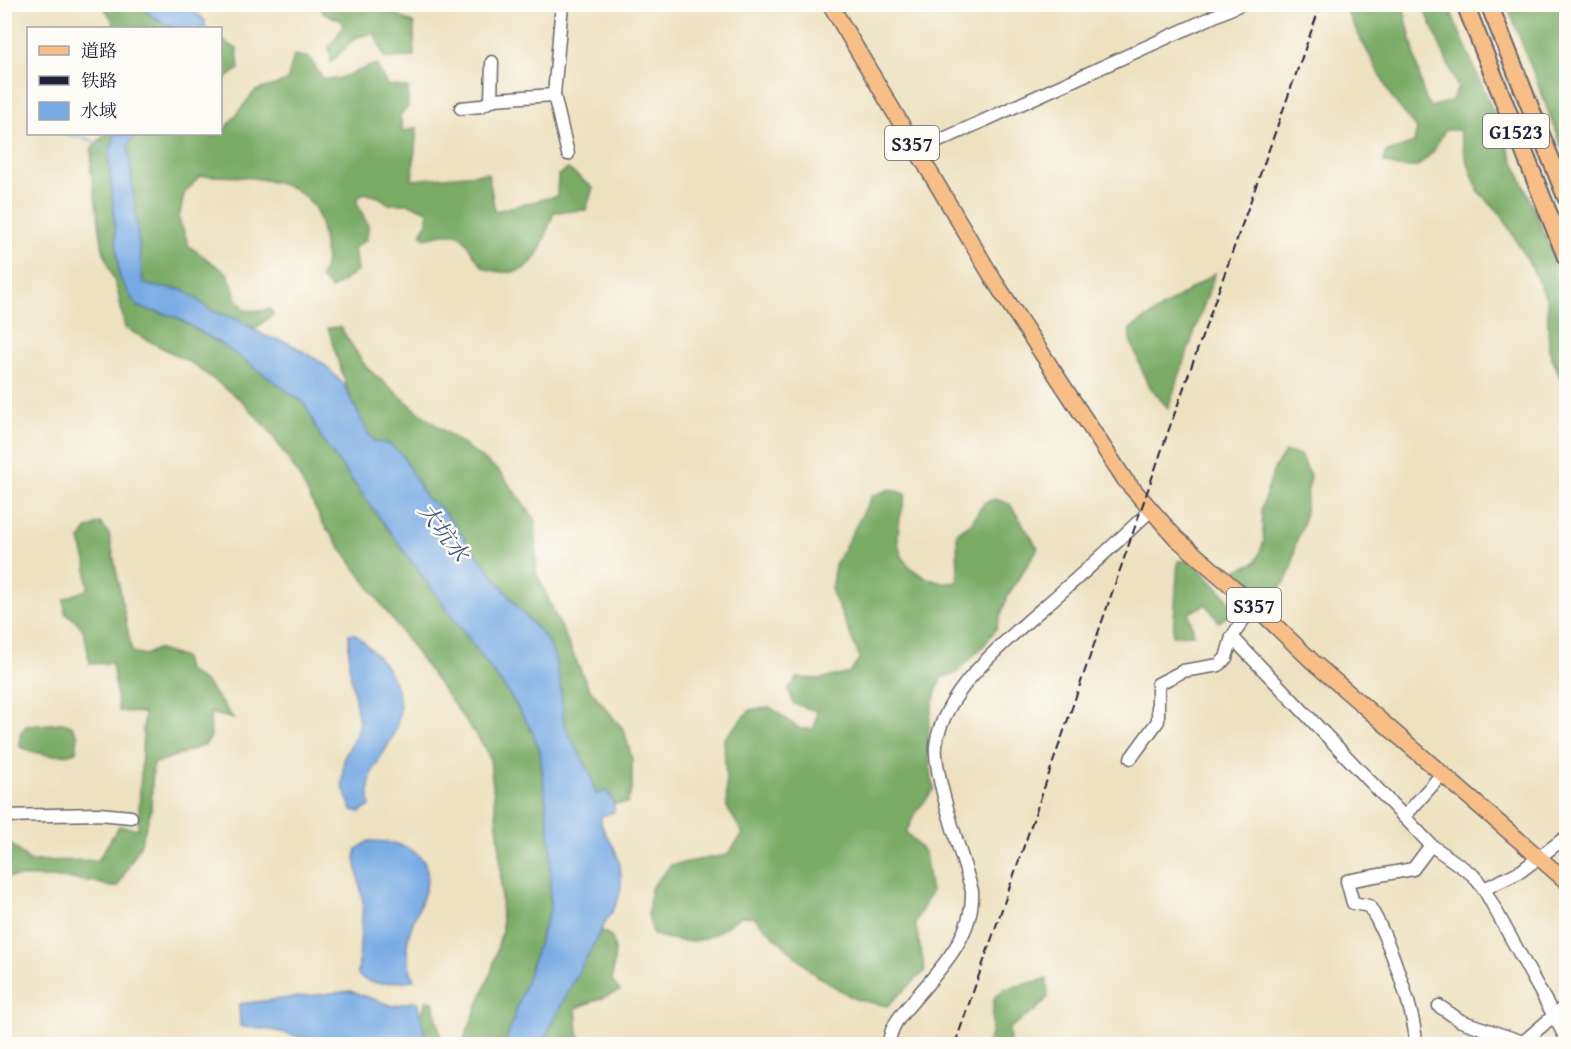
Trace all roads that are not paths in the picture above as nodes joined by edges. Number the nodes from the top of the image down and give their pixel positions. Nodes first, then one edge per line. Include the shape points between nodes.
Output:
1 (562, 4) edge
2 (830, 4) edge
3 (1241, 4) edge
4 (1465, 4) edge
5 (1489, 4) edge
6 (492, 62) dead end
7 (554, 95) junction
8 (491, 101) junction
9 (461, 108) dead end
10 (917, 151) junction
11 (568, 154) dead end
12 (1566, 197) edge
13 (1566, 257) edge
14 (1151, 510) junction
15 (1254, 604) junction
16 (1232, 637) junction
17 (1131, 758) dead end
18 (1442, 774) junction
19 (4, 816) edge
20 (131, 817) dead end
21 (1404, 817) junction
22 (1566, 837) edge
23 (1431, 845) junction
24 (1539, 857) junction
25 (1566, 881) edge
26 (1484, 889) junction
27 (1566, 1005) edge
28 (1439, 1006) dead end
29 (1554, 1016) junction
30 (1566, 1038) edge
31 (889, 1044) edge
32 (1416, 1044) edge
33 (1524, 1044) edge

1 - 7 street
2 - 10 main road, S357
3 - 10 street
4 - 13 highway, G1523
5 - 12 highway, G1523
6 - 8 street
7 - 8 street
7 - 11 street
8 - 9 street
10 - 14 main road, S357 via 995,282 1125,480
14 - 15 main road, S357 via 1176,538
14 - 31 street via 987,660 946,715 936,747 938,768 973,906 949,959 894,1025
15 - 16 street
15 - 18 main road, S357 via 1313,662
16 - 17 street via 1226,658 1219,665 1183,671 1158,684 1158,721
16 - 21 street
18 - 21 street
18 - 24 main road, S357
19 - 20 street
21 - 23 street
22 - 24 street
23 - 26 street via 1473,875
23 - 32 street via 1413,870 1347,881 1353,903 1369,906 1378,920 1412,1015
24 - 25 main road, S357
24 - 26 street via 1521,871
26 - 29 street
27 - 29 street
28 - 33 street via 1461,1021
29 - 30 street
29 - 33 street

